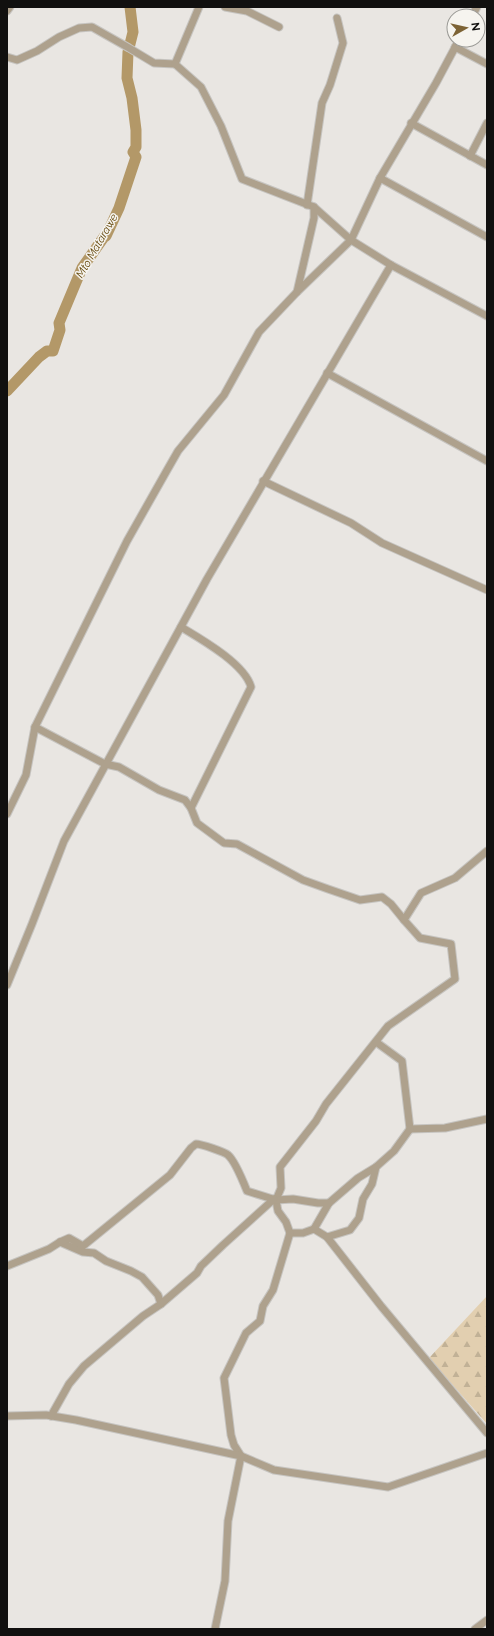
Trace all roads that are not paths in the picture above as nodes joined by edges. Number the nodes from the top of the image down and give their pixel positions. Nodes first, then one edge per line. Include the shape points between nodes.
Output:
1 (10, 7) edge
2 (200, 7) edge
3 (225, 7) edge
4 (7, 12) edge
5 (337, 18) dead end
6 (279, 27) dead end
7 (454, 48) edge
8 (457, 48) edge
9 (7, 57) edge
10 (175, 64) junction
11 (487, 64) edge
12 (411, 123) junction
13 (487, 123) edge
14 (470, 156) junction
15 (487, 165) edge
16 (380, 178) junction
17 (310, 206) junction
18 (487, 237) edge
19 (351, 240) junction
20 (391, 265) junction
21 (297, 292) junction
22 (487, 316) edge
23 (327, 373) junction
24 (487, 462) edge
25 (263, 482) junction
26 (487, 590) edge
27 (181, 627) junction
28 (34, 728) junction
29 (105, 764) junction
30 (191, 808) junction
31 (7, 814) edge
32 (487, 851) edge
33 (404, 920) junction
34 (7, 985) edge
35 (376, 1042) junction
36 (487, 1119) edge
37 (410, 1129) junction
38 (376, 1167) junction
39 (275, 1199) junction
40 (329, 1204) junction
41 (314, 1229) junction
42 (290, 1233) junction
43 (327, 1237) junction
44 (60, 1242) junction
45 (7, 1266) edge
46 (161, 1304) junction
47 (7, 1416) edge
48 (51, 1416) junction
49 (487, 1433) edge
50 (487, 1453) edge
51 (241, 1456) junction
52 (487, 1620) edge
53 (215, 1629) edge
54 (475, 1629) edge

1 - 4 street
2 - 10 street
3 - 6 street via 247,11
5 - 17 street via 343,43 322,103
7 - 12 street
8 - 11 street
9 - 10 street via 17,60 79,28 92,27 154,63
10 - 17 street via 201,87 221,126 242,179
12 - 14 street
12 - 16 street
13 - 14 street
14 - 15 street
16 - 18 street
16 - 19 street
17 - 19 street
17 - 21 street via 314,218
19 - 20 street
19 - 21 street
20 - 22 street
20 - 23 street
21 - 28 street via 259,332 224,395 178,451 128,541
23 - 24 street
23 - 25 street
25 - 26 street via 351,523 382,543
25 - 27 street
27 - 29 street
27 - 30 street via 213,646 232,662 246,676 251,687
28 - 29 street
28 - 31 street via 26,775
29 - 30 street via 119,767 159,790 185,800
29 - 34 street via 64,841
30 - 33 street via 197,823 224,843 237,844 303,880 360,900 382,897 392,904
32 - 33 street via 456,878 421,893
33 - 35 street via 420,938 451,944 456,979 394,1020
35 - 37 street via 402,1061
35 - 39 street via 280,1167 281,1188
36 - 37 street via 445,1128
37 - 38 street via 394,1151
38 - 40 street via 358,1178
38 - 43 street via 372,1184 363,1199 355,1224 350,1230
39 - 40 street
39 - 42 street via 278,1211
39 - 44 street via 247,1190 228,1154 196,1144 170,1175 83,1246 69,1238
39 - 46 street
40 - 41 street
41 - 42 street via 303,1233
41 - 43 street
42 - 51 street via 273,1290 263,1306 260,1321 246,1333 224,1378 231,1435
43 - 49 street
44 - 45 street
44 - 46 street via 83,1252 94,1253 142,1277 158,1295
46 - 48 street via 84,1366 69,1384
47 - 48 street
48 - 51 street
50 - 51 street via 388,1487 274,1470
51 - 53 street via 228,1521 225,1581
52 - 54 street

